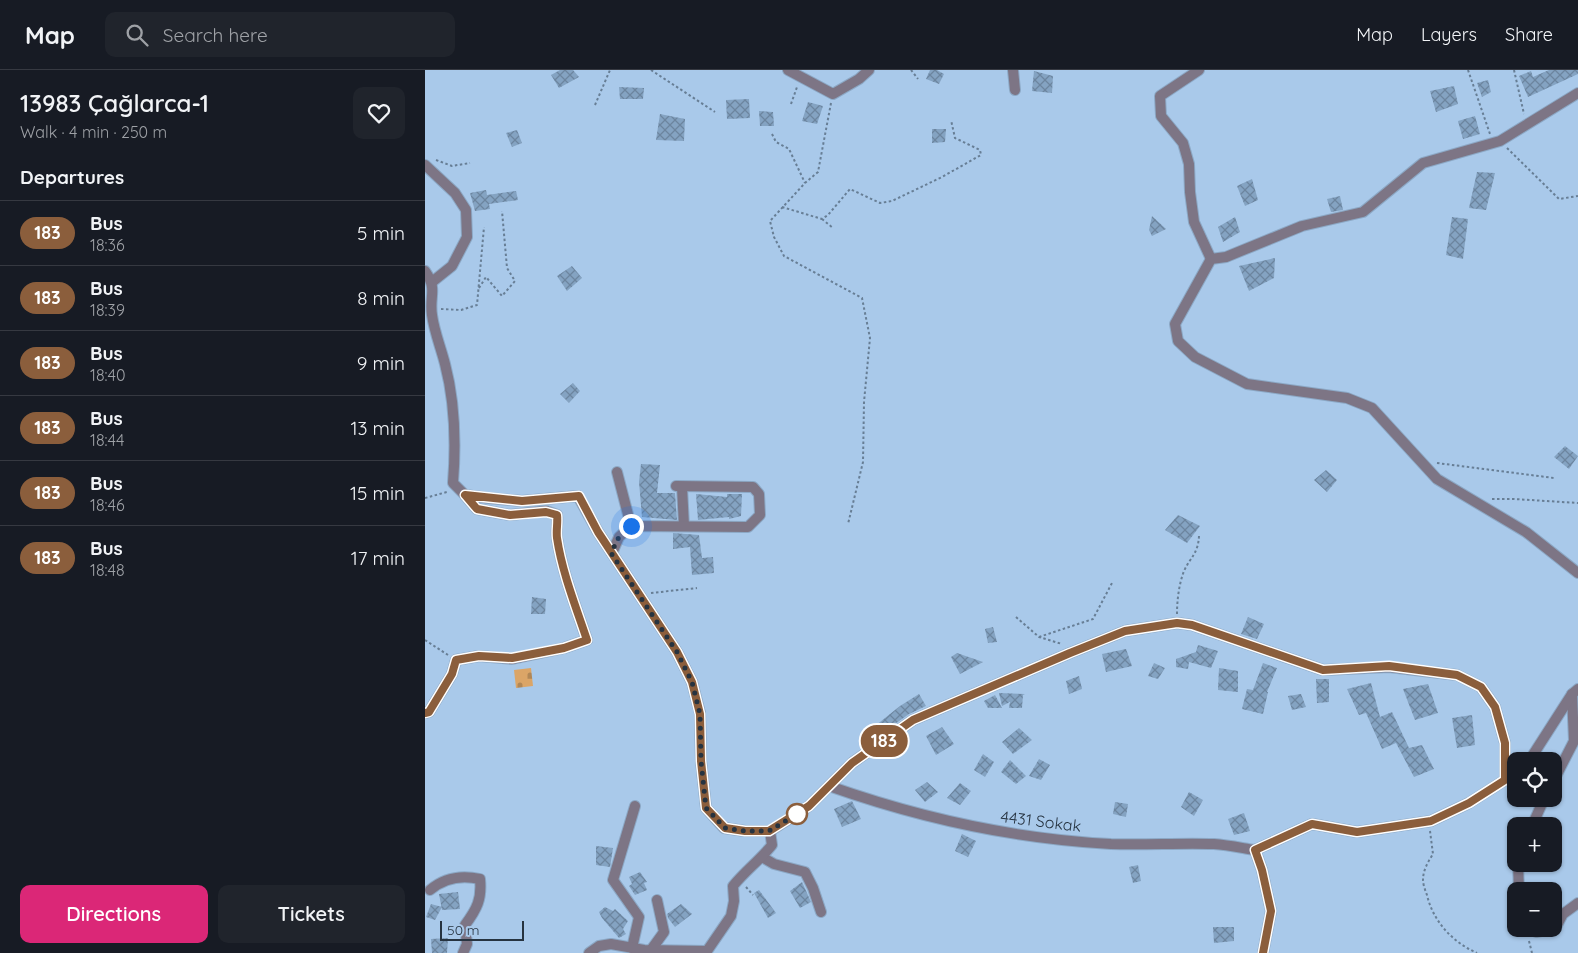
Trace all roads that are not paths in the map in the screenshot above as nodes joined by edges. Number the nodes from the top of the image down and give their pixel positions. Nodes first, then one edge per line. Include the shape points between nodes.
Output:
1 (788, 70) edge
2 (869, 70) edge
3 (1013, 70) edge
4 (1199, 70) edge
5 (1015, 90) dead end
6 (1577, 93) edge
7 (425, 165) edge
8 (1211, 259) junction
9 (425, 271) edge
10 (432, 282) junction
11 (617, 472) dead end
12 (462, 492) junction
13 (631, 526) junction
14 (684, 526) junction
15 (611, 553) junction
16 (1578, 573) edge
17 (1575, 691) edge
18 (425, 713) edge
19 (1535, 752) edge
20 (1562, 764) edge
21 (1505, 780) joint
22 (829, 786) junction
23 (635, 806) dead end
24 (769, 831) junction
25 (1255, 850) junction
26 (762, 857) junction
27 (430, 890) dead end
28 (657, 900) dead end
29 (1578, 903) edge
30 (821, 912) dead end
31 (1562, 916) edge
32 (632, 948) junction
33 (651, 950) junction
34 (463, 953) edge
35 (589, 953) edge
36 (1263, 953) edge

1 - 2 street via 833,94
3 - 5 street
4 - 8 street via 1160,96 1161,116 1183,143 1189,164 1194,222
6 - 8 street via 1496,142 1423,163 1363,212 1302,226
7 - 10 street via 455,193 466,210 467,237 453,266
8 - 16 street via 1175,324 1178,341 1195,357 1247,384 1347,398 1372,408 1437,479 1526,532
9 - 10 street
10 - 12 street via 432,315 446,366 453,418 453,483
11 - 13 street
12 - 15 street via 522,501 579,496
12 - 18 street via 477,509 510,515 546,512 557,515 557,536 563,564 587,640 512,658 479,656 456,660 452,674 429,712
13 - 14 street
13 - 15 street via 619,537
14 - 14 street via 747,527 760,515 759,494 753,487 679,486
15 - 24 street via 677,652 692,682 700,714 706,808 725,828
17 - 19 street
17 - 20 street via 1574,741
21 - 22 street via 1505,743 1495,707 1481,687 1457,675 1389,666 1323,670 1192,625 1177,623 1125,631 913,720 852,763
21 - 25 street via 1469,803 1429,821 1357,832 1312,824
22 - 24 street via 809,806
22 - 25 street, 4431 Sokak via 913,812 1025,836 1112,844 1216,844
23 - 32 street via 613,880 639,917
24 - 26 street via 772,845
25 - 36 street via 1271,911
26 - 30 street via 774,864 805,872
26 - 33 street via 733,886 731,916 707,950
27 - 34 street via 458,877 480,879 481,894 465,925 467,944
28 - 33 street via 664,932
29 - 31 street
32 - 33 street
32 - 35 street via 611,944 599,946

